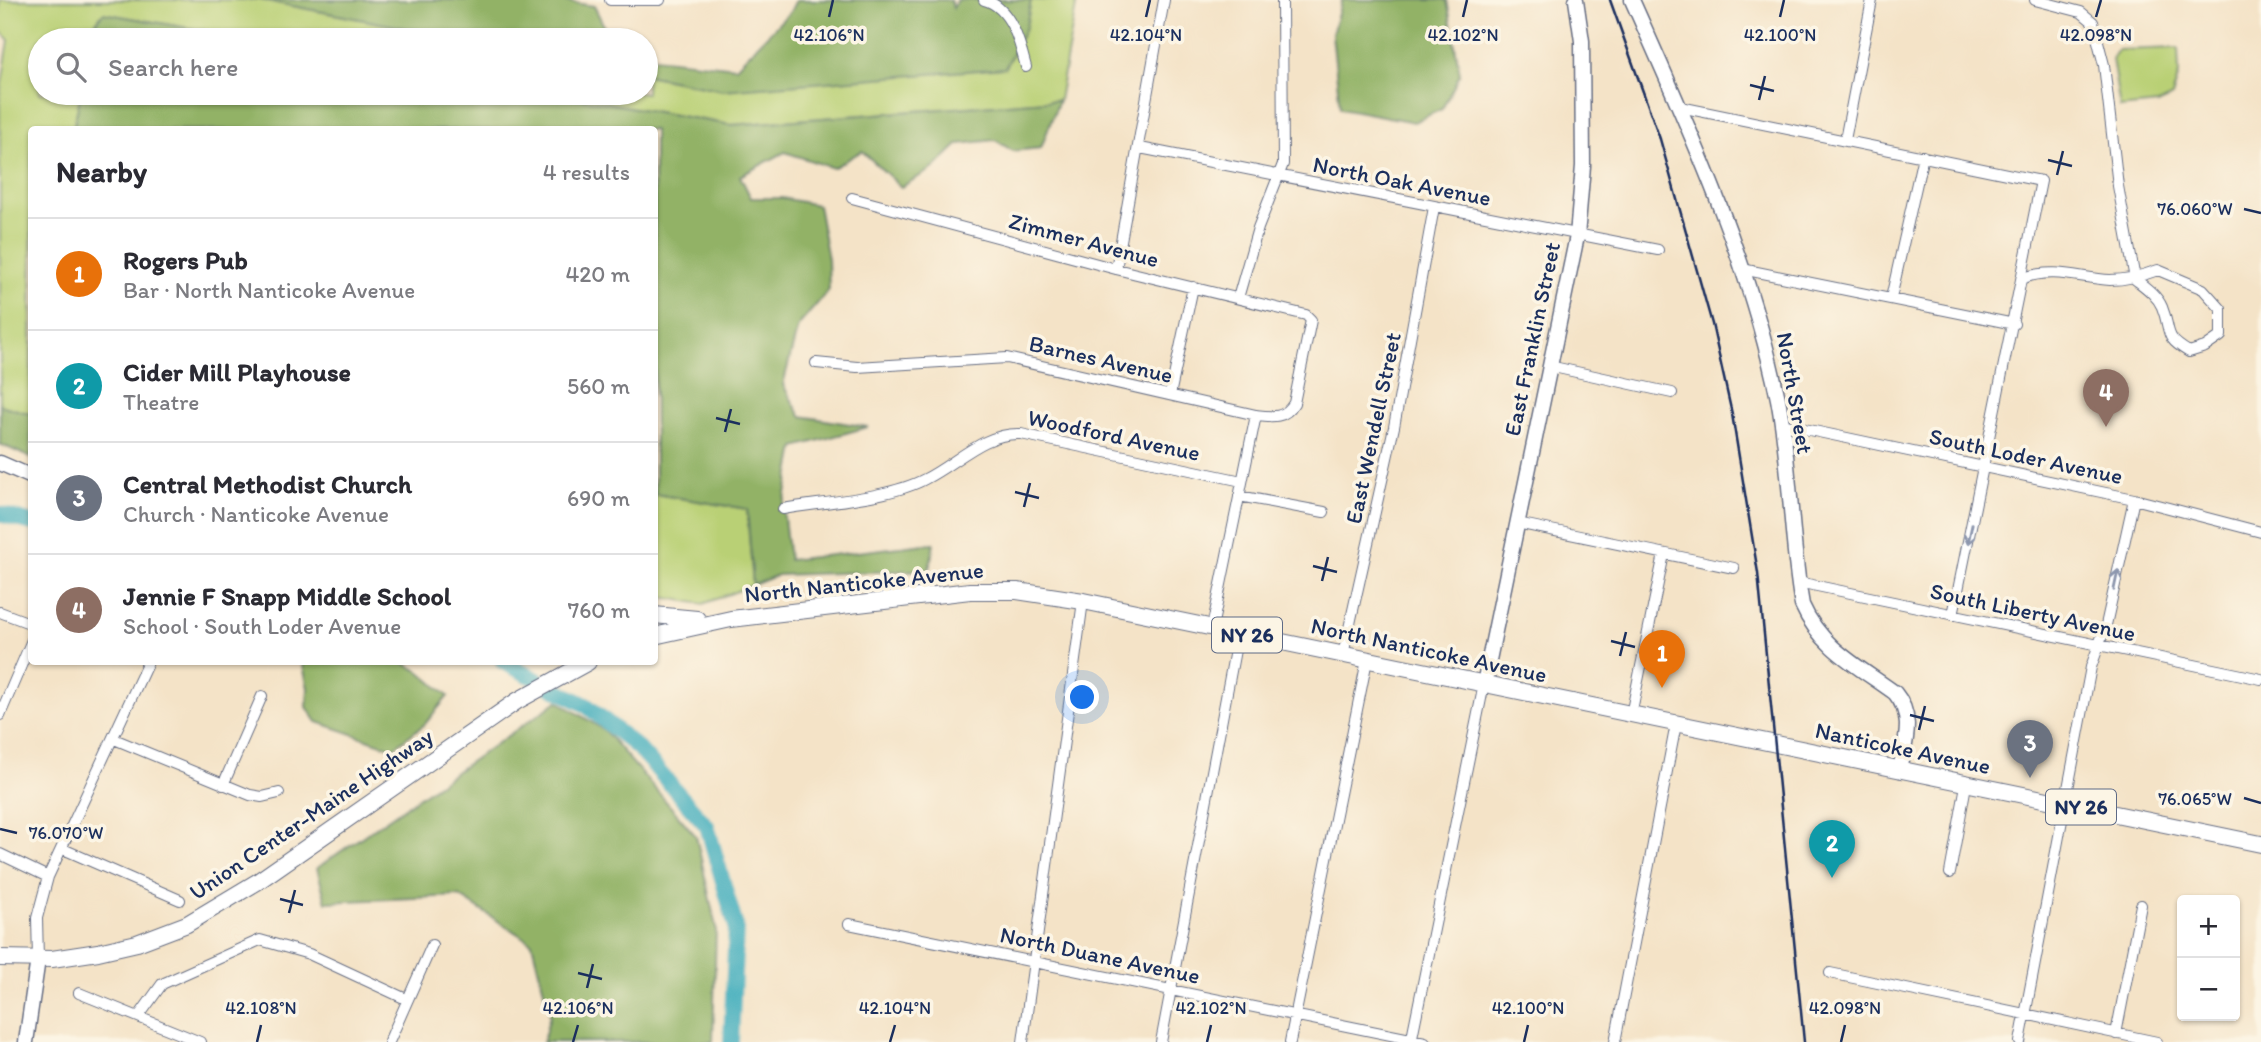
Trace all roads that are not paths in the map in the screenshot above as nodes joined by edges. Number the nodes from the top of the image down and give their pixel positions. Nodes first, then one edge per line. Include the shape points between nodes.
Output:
1 (610, 0) edge
2 (660, 0) edge
3 (985, 0) edge
4 (1164, 0) edge
5 (1282, 0) edge
6 (1576, 0) edge
7 (1632, 0) edge
8 (1872, 0) edge
9 (2035, 0) edge
10 (1026, 67) dead end
11 (1680, 107) junction
12 (1845, 140) junction
13 (1140, 148) junction
14 (1923, 156) junction
15 (1280, 176) junction
16 (852, 198) dead end
17 (1434, 208) junction
18 (1577, 236) junction
19 (1658, 250) dead end
20 (1116, 269) junction
21 (1742, 269) junction
22 (2023, 278) junction
23 (2135, 279) junction
24 (1193, 288) junction
25 (1238, 298) junction
26 (1891, 298) junction
27 (2014, 324) junction
28 (817, 363) dead end
29 (1549, 366) junction
30 (1672, 393) dead end
31 (1170, 396) junction
32 (1289, 412) joint
33 (1256, 415) junction
34 (1781, 424) junction
35 (0, 463) edge
36 (1984, 467) junction
37 (28, 475) edge
38 (1242, 481) junction
39 (1239, 496) junction
40 (2134, 499) junction
41 (783, 509) dead end
42 (1324, 512) dead end
43 (1517, 523) junction
44 (2261, 532) edge
45 (1664, 554) junction
46 (1734, 568) dead end
47 (1798, 582) junction
48 (1083, 601) junction
49 (0, 612) edge
50 (1953, 615) junction
51 (658, 616) edge
52 (731, 619) junction
53 (28, 623) edge
54 (1212, 628) junction
55 (1238, 634) junction
56 (658, 635) edge
57 (2100, 647) junction
58 (28, 649) edge
59 (1343, 655) junction
60 (1367, 660) junction
61 (147, 665) edge
62 (580, 665) edge
63 (2261, 678) edge
64 (1484, 684) junction
65 (262, 696) dead end
66 (0, 715) edge
67 (1631, 715) junction
68 (1676, 724) junction
69 (114, 739) junction
70 (1784, 746) joint
71 (1900, 770) junction
72 (223, 785) junction
73 (1966, 785) junction
74 (279, 793) dead end
75 (2064, 804) junction
76 (2261, 844) edge
77 (63, 849) junction
78 (0, 854) edge
79 (1950, 873) dead end
80 (48, 877) junction
81 (180, 900) dead end
82 (2141, 905) dead end
83 (849, 924) dead end
84 (432, 945) dead end
85 (0, 958) edge
86 (38, 959) junction
87 (1033, 961) junction
88 (1830, 973) dead end
89 (1171, 989) junction
90 (79, 993) dead end
91 (407, 999) junction
92 (2025, 1014) junction
93 (1295, 1015) junction
94 (139, 1016) junction
95 (2116, 1034) junction
96 (1411, 1040) edge
97 (26, 1042) edge
98 (201, 1042) edge
99 (389, 1042) edge
100 (1023, 1042) edge
101 (1161, 1042) edge
102 (1290, 1042) edge
103 (1425, 1042) edge
104 (1615, 1042) edge
105 (2020, 1042) edge
106 (2157, 1042) edge

1 - 2 street
3 - 10 street via 1003,10
4 - 13 street
5 - 15 street
6 - 18 street, East Franklin Street via 1582,41 1583,166
7 - 11 street, North Street
8 - 12 street
9 - 23 street via 2081,12 2093,22 2104,65
11 - 12 street
11 - 21 street, North Street via 1706,164
12 - 14 street
13 - 15 street, North Oak Avenue
13 - 20 street
14 - 22 street via 2041,181
14 - 26 street
15 - 17 street, North Oak Avenue
15 - 25 street via 1258,228
16 - 20 street, Zimmer Avenue
17 - 18 street, North Oak Avenue
17 - 59 street, East Wendell Street via 1397,414
18 - 19 street, North Oak Avenue
18 - 29 street, East Franklin Street
20 - 24 street, Zimmer Avenue
21 - 26 street
21 - 34 street, North Street via 1769,360
22 - 23 street via 2042,271
22 - 27 street
23 - 23 street via 2154,294 2163,309 2171,341 2189,352 2221,336 2221,309 2203,289 2158,270
24 - 25 street, Zimmer Avenue
24 - 31 street
25 - 32 street, Zimmer Avenue via 1311,320
26 - 27 street
27 - 36 street
28 - 31 street, Barnes Avenue via 857,367 1007,358
29 - 30 street
29 - 43 street, East Franklin Street
31 - 33 street, Barnes Avenue
32 - 33 street, Barnes Avenue
33 - 38 street
34 - 36 street, South Loder Avenue
34 - 47 street, North Street
35 - 37 street
36 - 40 street, South Loder Avenue
36 -> 50 street
38 - 39 street
38 - 41 street, Woodford Avenue via 1004,433 904,488
39 - 42 street
39 - 54 street
40 - 44 street, South Loder Avenue
57 -> 40 street
43 - 45 street
43 - 64 street, East Franklin Street
45 - 46 street
45 - 67 street
47 - 50 street, South Liberty Avenue
47 - 71 street, North Street via 1807,616 1824,642 1904,704 1908,728
48 - 52 main road, North Nanticoke Avenue / NY 26 via 1017,591 970,591
48 - 54 main road, North Nanticoke Avenue / NY 26
48 - 87 street
49 - 53 street
50 - 57 street, South Liberty Avenue
51 - 52 main road
52 - 56 main road, NY 26
54 - 55 main road, North Nanticoke Avenue / NY 26
55 - 59 main road, North Nanticoke Avenue / NY 26
55 - 89 street
57 - 63 street, South Liberty Avenue
57 - 75 street via 2091,667
58 - 66 street
59 - 60 main road, North Nanticoke Avenue / NY 26
60 - 64 main road, North Nanticoke Avenue / NY 26
60 - 93 street
61 - 69 street
62 - 86 main road, Union Center-Maine Highway via 517,701 257,882 187,924 98,953
64 - 67 main road, North Nanticoke Avenue / NY 26
64 - 96 street
65 - 72 street
67 - 68 main road, North Nanticoke Avenue / NY 26
68 - 70 main road, North Nanticoke Avenue / NY 26
68 - 104 street
69 - 72 street
69 - 77 street
70 - 71 main road, Nanticoke Avenue / NY 26
71 - 73 main road, Nanticoke Avenue / NY 26
72 - 74 street via 262,797
73 - 75 main road, Nanticoke Avenue / NY 26
73 - 79 street
75 - 76 main road, Nanticoke Avenue / NY 26
75 - 92 street
77 - 80 street
77 - 81 street
78 - 80 street
80 - 86 street via 37,918
82 - 95 street
83 - 87 street, North Duane Avenue
84 - 91 street
85 - 86 main road, Union Center-Maine Highway
86 - 97 street
87 - 89 street, North Duane Avenue
87 - 100 street
88 - 92 street
89 - 93 street, North Duane Avenue
89 - 101 street
90 - 94 street
91 - 94 street via 309,954 260,940 162,984
91 - 99 street
92 - 95 street
92 - 105 street
93 - 96 street, North Duane Avenue
93 - 102 street
94 - 98 street
95 - 106 street
96 - 103 street, North Duane Avenue

